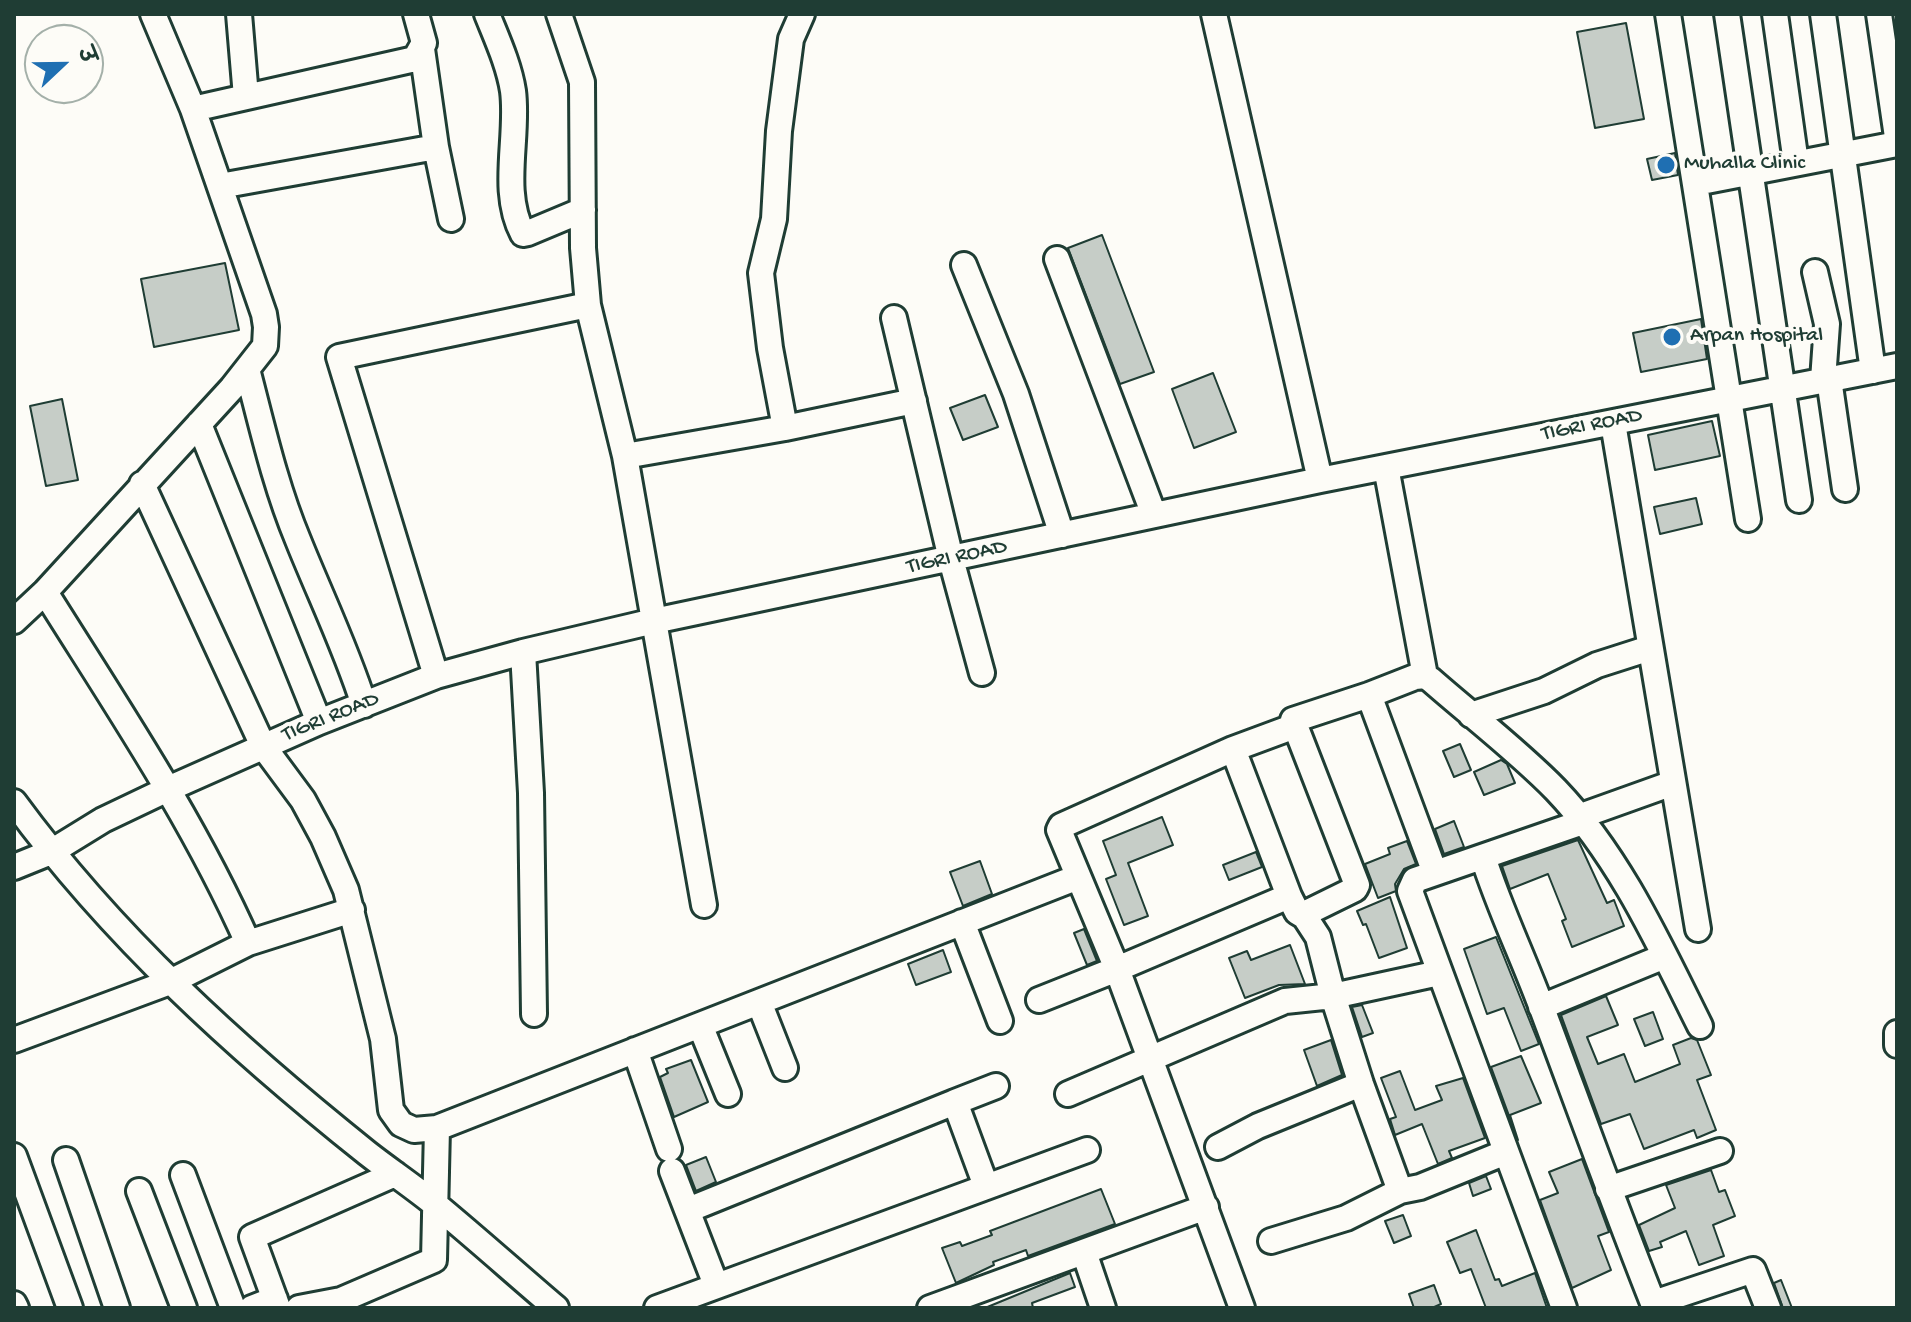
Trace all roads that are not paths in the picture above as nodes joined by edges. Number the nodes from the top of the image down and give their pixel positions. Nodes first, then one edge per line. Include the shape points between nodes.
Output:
1 (153, 14) edge
2 (239, 14) edge
3 (416, 14) edge
4 (487, 14) edge
5 (559, 14) edge
6 (802, 14) edge
7 (1214, 14) edge
8 (1668, 14) edge
9 (1727, 14) edge
10 (1775, 14) edge
11 (1823, 14) edge
12 (1879, 14) edge
13 (422, 49) junction
14 (246, 97) junction
15 (193, 109) junction
16 (1897, 137) edge
17 (1897, 144) edge
18 (436, 147) junction
19 (1842, 154) junction
20 (1796, 163) junction
21 (1750, 172) junction
22 (1696, 183) junction
23 (220, 186) junction
24 (583, 210) junction
25 (451, 219) dead end
26 (1057, 259) dead end
27 (964, 265) dead end
28 (1815, 272) dead end
29 (588, 305) junction
30 (894, 318) dead end
31 (247, 369) junction
32 (1885, 369) edge
33 (1826, 380) junction
34 (1781, 388) junction
35 (1729, 398) junction
36 (914, 401) junction
37 (1613, 423) junction
38 (199, 424) junction
39 (785, 428) junction
40 (625, 456) junction
41 (1386, 467) junction
42 (1320, 480) junction
43 (142, 484) junction
44 (1845, 489) dead end
45 (1799, 500) dead end
46 (1154, 515) junction
47 (1748, 519) dead end
48 (1062, 535) junction
49 (951, 559) junction
50 (45, 592) junction
51 (14, 621) edge
52 (654, 621) junction
53 (1650, 648) junction
54 (523, 652) junction
55 (982, 673) dead end
56 (436, 676) junction
57 (1425, 676) junction
58 (1369, 695) junction
59 (364, 705) junction
60 (1471, 715) junction
61 (319, 722) junction
62 (1295, 726) junction
63 (263, 746) junction
64 (1233, 749) junction
65 (1673, 783) junction
66 (168, 789) junction
67 (14, 802) edge
68 (1580, 820) junction
69 (51, 852) junction
70 (1483, 857) junction
71 (14, 867) edge
72 (1435, 873) junction
73 (1078, 877) junction
74 (704, 905) dead end
75 (1296, 905) junction
76 (352, 910) junction
77 (962, 922) junction
78 (1698, 929) dead end
79 (248, 943) junction
80 (1665, 956) junction
81 (1117, 969) junction
82 (1439, 973) junction
83 (170, 982) junction
84 (1333, 996) junction
85 (1039, 1000) dead end
86 (759, 1002) junction
87 (1541, 1007) junction
88 (534, 1014) dead end
89 (1000, 1021) dead end
90 (700, 1025) junction
91 (1700, 1026) dead end
92 (1897, 1033) edge
93 (14, 1040) edge
94 (1897, 1045) edge
95 (635, 1050) junction
96 (1151, 1059) junction
97 (785, 1068) dead end
98 (1361, 1084) junction
99 (996, 1086) dead end
100 (728, 1094) dead end
101 (1068, 1094) dead end
102 (955, 1102) junction
103 (437, 1128) junction
104 (1218, 1147) dead end
105 (1087, 1150) dead end
106 (1720, 1151) dead end
107 (1506, 1152) junction
108 (14, 1156) edge
109 (66, 1160) dead end
110 (395, 1174) junction
111 (183, 1175) dead end
112 (986, 1186) junction
113 (1608, 1189) junction
114 (139, 1191) dead end
115 (1400, 1191) junction
116 (434, 1204) junction
117 (1206, 1207) junction
118 (688, 1210) junction
119 (1271, 1241) dead end
120 (1084, 1252) junction
121 (716, 1285) junction
122 (998, 1297) edge
123 (268, 1305) edge
124 (1654, 1306) edge
125 (70, 1308) edge
126 (117, 1308) edge
127 (184, 1308) edge
128 (233, 1308) edge
129 (299, 1308) edge
130 (556, 1308) edge
131 (657, 1308) edge
132 (930, 1308) edge
133 (1103, 1308) edge
134 (1242, 1308) edge
135 (1564, 1308) edge
136 (1768, 1308) edge

1 - 15 street
2 - 14 street
3 - 13 street
4 - 24 street via 513,92 511,187 519,227 528,233
5 - 24 street via 582,82
6 - 39 street via 791,39 774,219 761,273
7 - 42 street
8 - 22 street
9 - 21 street
10 - 20 street
11 - 19 street
12 - 16 street
13 - 14 street via 409,61
13 - 18 street
14 - 15 street
15 - 23 street
17 - 19 street
18 - 23 street
18 - 25 street
19 - 20 street
19 - 32 street
20 - 21 street
21 - 22 street
21 - 34 street
22 - 35 street
23 - 31 street via 266,327 265,346
24 - 29 street
26 - 46 street
27 - 48 street via 1016,394
28 - 33 street via 1827,324
29 - 40 street
29 - 56 street via 339,357
30 - 36 street
31 - 38 street
31 - 59 street via 297,540
32 - 33 street, TIGRI ROAD
33 - 34 street, TIGRI ROAD
33 - 44 street
34 - 35 street, TIGRI ROAD
34 - 45 street
35 - 37 street, TIGRI ROAD
35 - 47 street
36 - 39 street
36 - 49 street
37 - 41 street, TIGRI ROAD
37 - 53 street
38 - 43 street
38 - 61 street
39 - 40 street
40 - 52 street
41 - 42 street, TIGRI ROAD
41 - 57 street
42 - 46 street, TIGRI ROAD
43 - 50 street
43 - 63 street
46 - 48 street, TIGRI ROAD
48 - 49 street, TIGRI ROAD
49 - 52 street, TIGRI ROAD
49 - 55 street
50 - 51 street
50 - 66 street
52 - 54 street, TIGRI ROAD
52 - 74 street
53 - 60 street
53 - 65 street
54 - 56 street, TIGRI ROAD
54 - 88 street
56 - 59 street, TIGRI ROAD
57 - 58 street
57 - 60 street
58 - 62 street via 1293,720
58 - 72 street
59 - 61 street, TIGRI ROAD
60 - 68 street via 1555,790
61 - 63 street, TIGRI ROAD
62 - 64 street
62 - 75 street via 1357,885
63 - 66 street, TIGRI ROAD
63 - 76 street via 310,812
64 - 73 street via 1061,826
64 - 75 street
65 - 68 street
65 - 78 street
66 - 69 street, TIGRI ROAD
66 - 79 street
67 - 69 street
68 - 70 street
68 - 80 street via 1620,873
69 - 71 street, TIGRI ROAD
69 - 83 street
70 - 72 street
70 - 87 street
72 - 82 street via 1415,880 1410,891
73 - 77 street
73 - 81 street
75 - 81 street
75 - 84 street via 1318,937
76 - 79 street
76 - 103 street via 383,1039 391,1110 401,1124 414,1130
77 - 86 street
77 - 89 street
79 - 83 street
80 - 87 street
80 - 91 street
81 - 85 street
81 - 96 street
82 - 84 street
82 - 107 street
83 - 93 street
83 - 110 street
84 - 96 street via 1285,1001
84 - 98 street
86 - 90 street
86 - 97 street
87 - 113 street
90 - 95 street
90 - 100 street
92 - 94 street
95 - 103 street
95 - 118 street
96 - 101 street
96 - 117 street
98 - 104 street
98 - 115 street
99 - 102 street
102 - 112 street
102 - 118 street
103 - 116 street
105 - 112 street
106 - 113 street
107 - 115 street
107 - 135 street
108 - 125 street
109 - 126 street
110 - 116 street
110 - 123 street via 252,1237
111 - 128 street
112 - 121 street
113 - 124 street
114 - 127 street
115 - 119 street via 1346,1218
116 - 129 street via 434,1260 341,1300
116 - 130 street
117 - 120 street
117 - 134 street
118 - 121 street
120 - 122 street
120 - 133 street
121 - 131 street
122 - 132 street
124 - 136 street via 1753,1270

